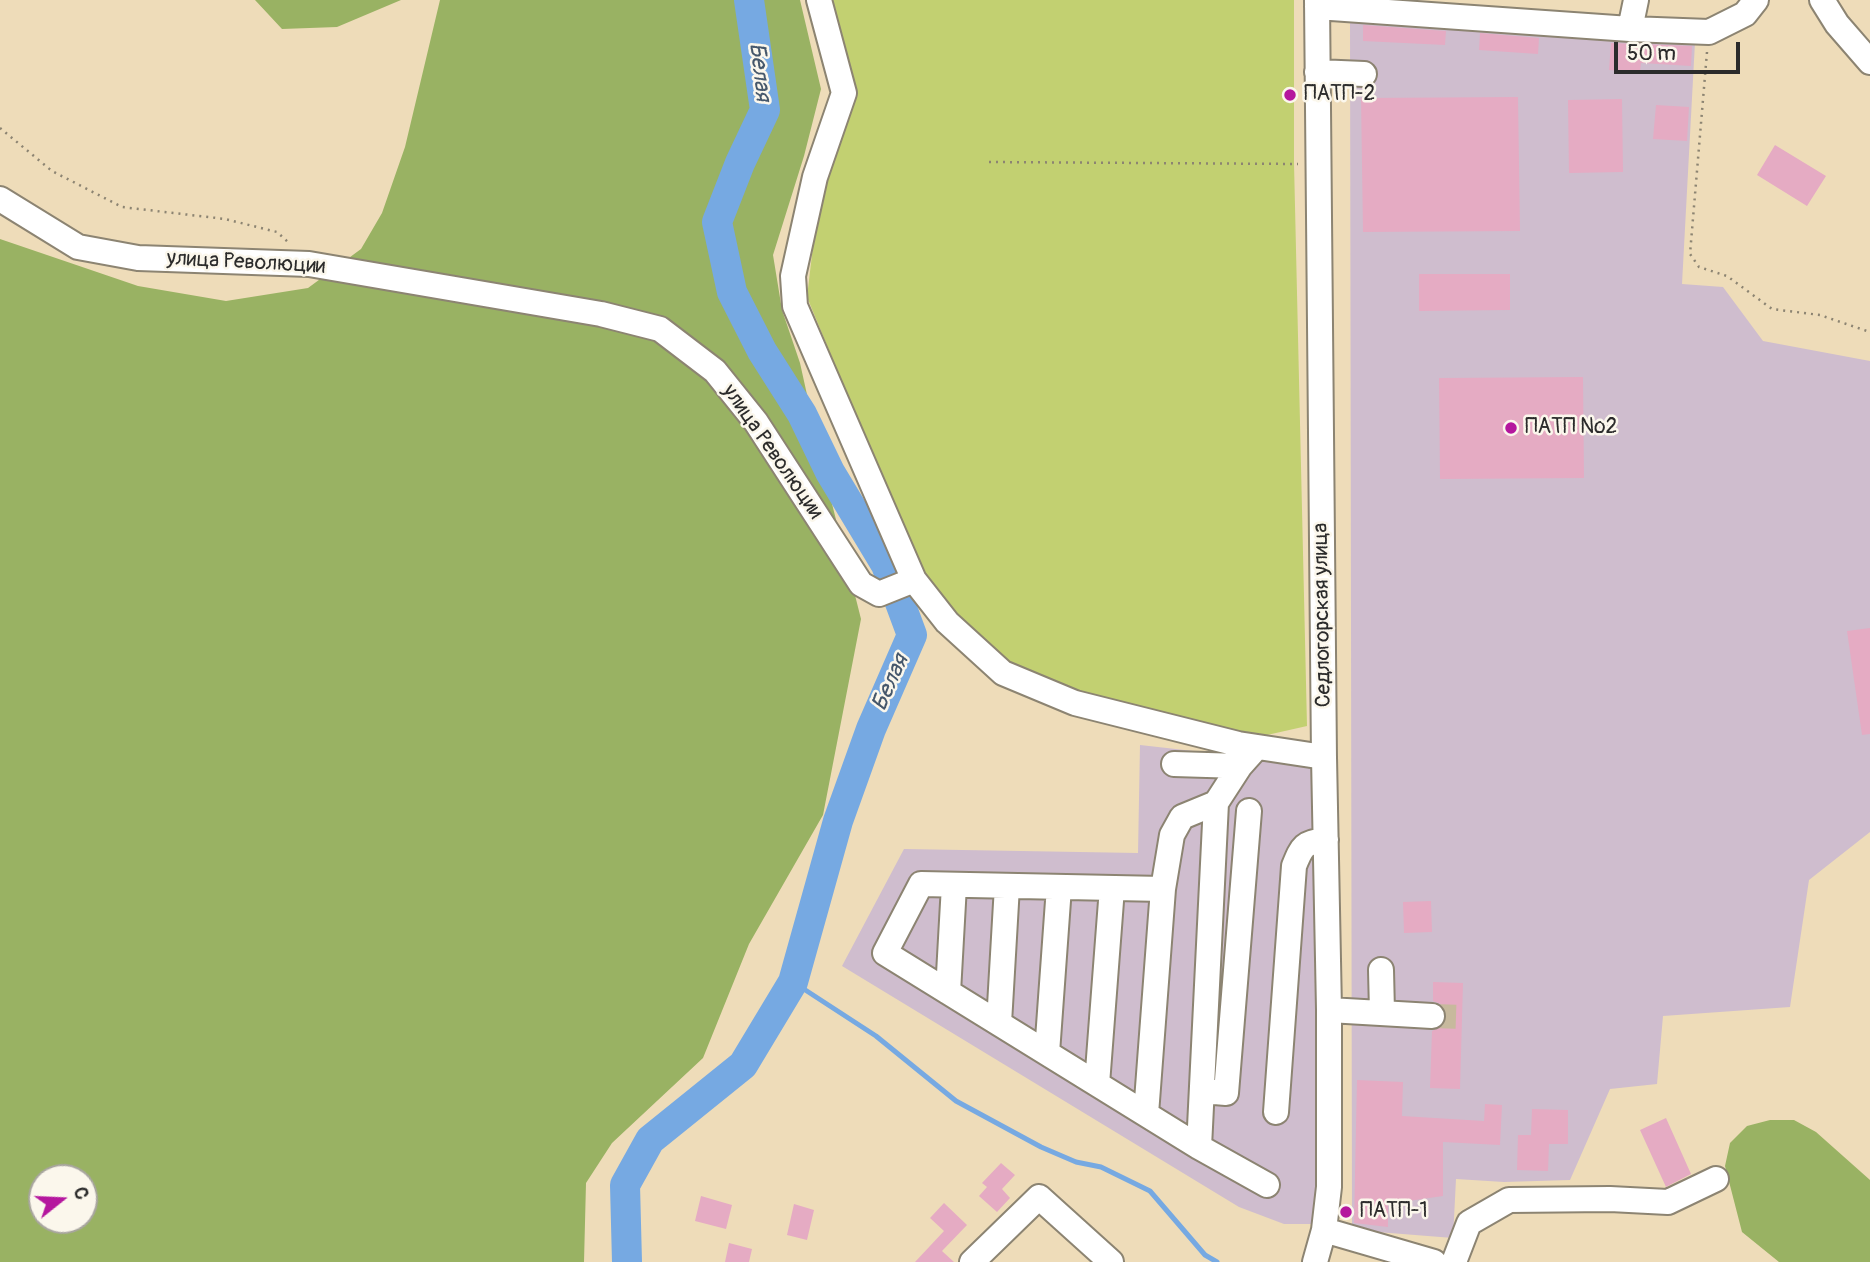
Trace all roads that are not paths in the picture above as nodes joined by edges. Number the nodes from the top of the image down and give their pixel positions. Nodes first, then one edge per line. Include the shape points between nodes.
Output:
1 (819, 0) edge
2 (1636, 0) edge
3 (1756, 0) edge
4 (1822, 0) edge
5 (1317, 3) edge
6 (1630, 29) junction
7 (1870, 62) edge
8 (1317, 72) junction
9 (1364, 74) dead end
10 (0, 199) edge
11 (914, 580) junction
12 (1256, 747) junction
13 (1324, 757) junction
14 (1174, 764) dead end
15 (1240, 766) junction
16 (1216, 803) junction
17 (1250, 811) dead end
18 (1325, 840) junction
19 (954, 885) junction
20 (1007, 886) junction
21 (1059, 887) junction
22 (1112, 888) junction
23 (1163, 889) junction
24 (1381, 970) dead end
25 (1207, 985) junction
26 (1235, 987) junction
27 (948, 992) junction
28 (1329, 1010) junction
29 (1381, 1013) junction
30 (1432, 1016) tunnel mouth
31 (999, 1023) junction
32 (1048, 1053) junction
33 (1097, 1084) junction
34 (1202, 1091) junction
35 (1276, 1112) dead end
36 (1146, 1114) junction
37 (1199, 1147) junction
38 (1716, 1179) dead end
39 (1267, 1185) dead end
40 (1324, 1230) junction
41 (972, 1262) edge
42 (1111, 1262) edge
43 (1315, 1262) edge
44 (1434, 1262) edge
45 (1454, 1262) edge

1 - 11 street via 844,93 815,177 793,276 795,306
2 - 6 street
3 - 6 street via 1745,15 1709,32
4 - 7 street
5 - 6 street
5 - 8 street, Седлогорская улица
8 - 9 street
8 - 13 street, Седлогорская улица
10 - 11 street, улица Революции via 78,247 138,258 309,264 601,314 660,329 715,371 756,422 861,584 879,594
11 - 12 street via 947,622 1003,673 1075,703
12 - 13 street
12 - 15 street
13 - 18 street, Седлогорская улица
14 - 15 street
15 - 16 street
16 - 23 street via 1182,817 1172,835
16 - 25 street
17 - 26 street
18 - 28 street, Седлогорская улица
18 - 35 street via 1311,841 1301,849 1294,866
19 - 20 street
19 - 27 street
19 - 27 street via 920,884 885,953
20 - 21 street
20 - 31 street
21 - 22 street
21 - 32 street
22 - 23 street
22 - 33 street
23 - 36 street
24 - 29 street
25 - 26 street
25 - 34 street
26 - 34 street via 1226,1093
27 - 31 street
28 - 29 street
28 - 40 street, Седлогорская улица via 1329,1187
29 - 30 street
31 - 32 street
32 - 33 street
33 - 36 street
34 - 37 street
36 - 37 street
37 - 39 street
38 - 45 street via 1668,1202 1509,1200 1469,1223
40 - 43 street, Седлогорская улица
40 - 44 street
41 - 42 street via 1039,1197

